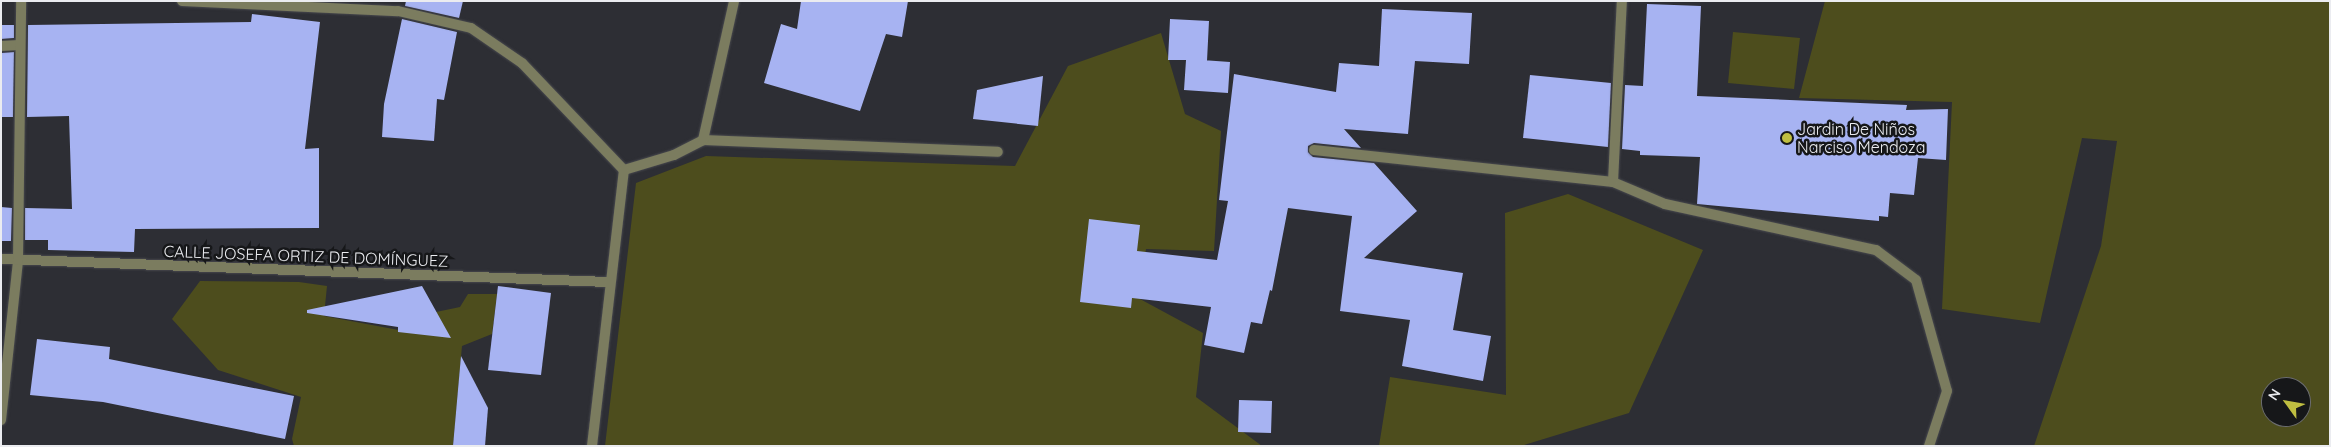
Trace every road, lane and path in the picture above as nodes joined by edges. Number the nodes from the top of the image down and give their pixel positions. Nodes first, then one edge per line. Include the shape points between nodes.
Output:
1 (21, 1) edge
2 (182, 1) edge
3 (734, 1) edge
4 (1622, 1) edge
5 (398, 6) edge
6 (19, 45) junction
7 (1, 46) edge
8 (703, 140) junction
9 (1314, 150) dead end
10 (998, 152) dead end
11 (624, 170) junction
12 (1614, 182) junction
13 (1, 259) edge
14 (18, 260) junction
15 (609, 282) junction
16 (1, 420) edge
17 (592, 446) edge
18 (1929, 446) edge

1 - 6 street
2 - 5 street
3 - 8 street
4 - 12 street
5 - 11 street via 471,28 522,64
6 - 7 street
6 - 14 street
8 - 10 street
8 - 11 street via 674,155
9 - 12 street
11 - 15 street
12 - 18 street via 1665,204 1876,250 1916,280 1947,392
13 - 14 street, CALLE JOSEFA ORTIZ DE DOMÍNGUEZ
14 - 15 street, CALLE JOSEFA ORTIZ DE DOMÍNGUEZ
14 - 16 street
15 - 17 street

